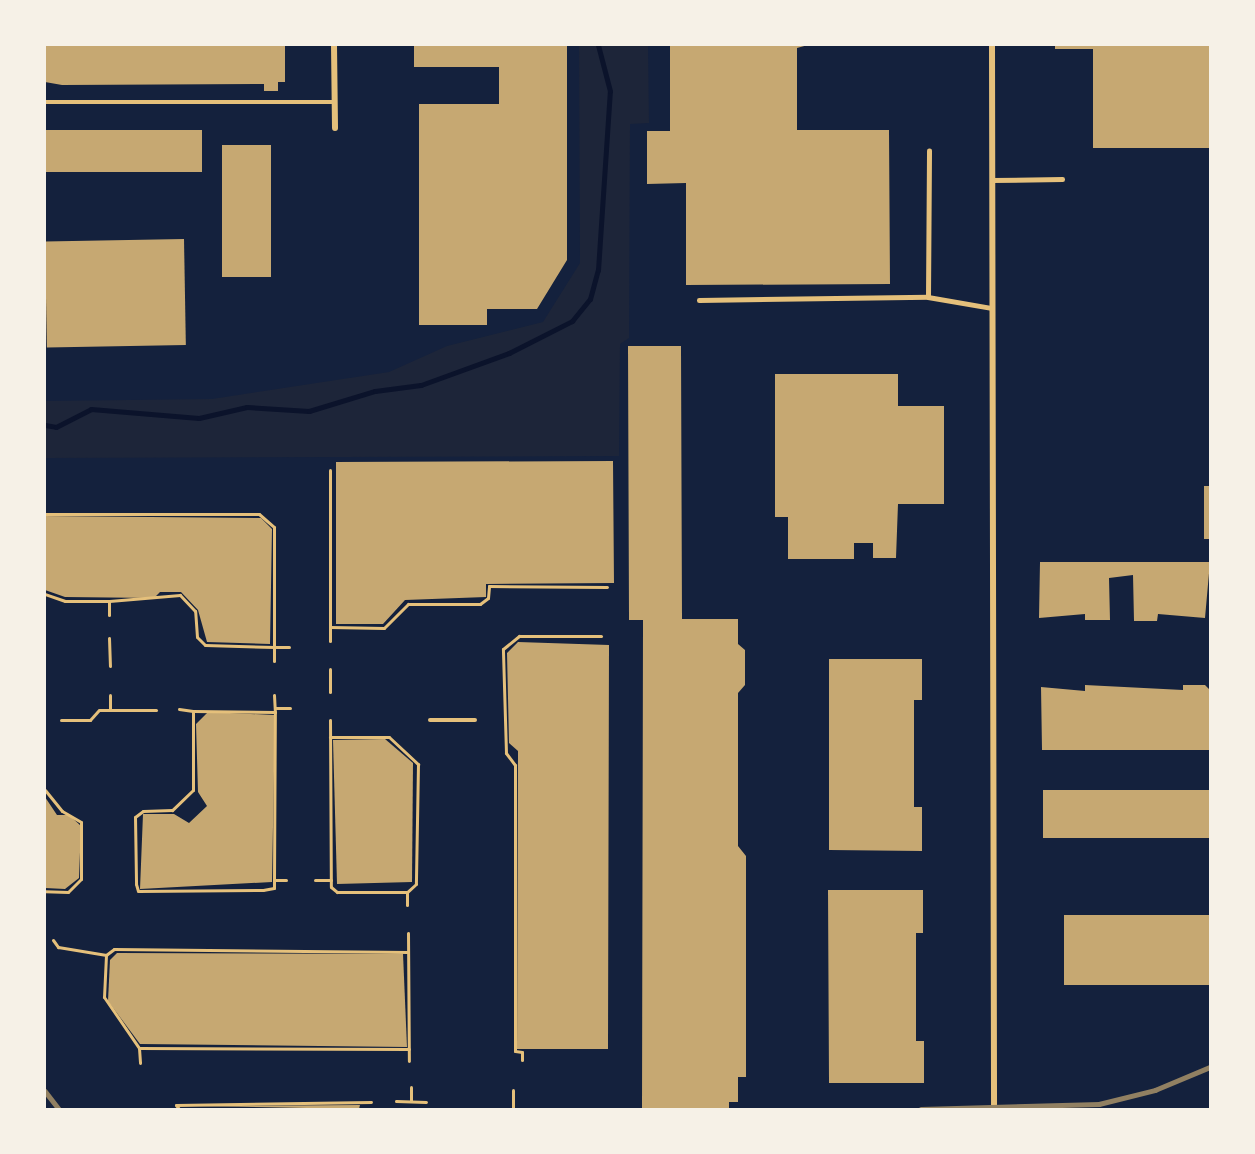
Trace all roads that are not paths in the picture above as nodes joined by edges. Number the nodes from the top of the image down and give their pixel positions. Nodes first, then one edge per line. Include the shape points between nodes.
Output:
1 (334, 45) edge
2 (992, 45) edge
3 (45, 102) edge
4 (334, 102) junction
5 (335, 128) dead end
6 (929, 150) dead end
7 (1062, 179) dead end
8 (992, 180) junction
9 (928, 297) junction
10 (699, 300) dead end
11 (992, 308) junction
12 (430, 720) dead end
13 (475, 720) dead end
14 (994, 1109) edge

1 - 4 street
2 - 8 street
3 - 4 lane
4 - 5 street
6 - 9 lane
7 - 8 lane
8 - 11 street
9 - 10 lane
9 - 11 lane
11 - 14 street
12 - 13 lane

